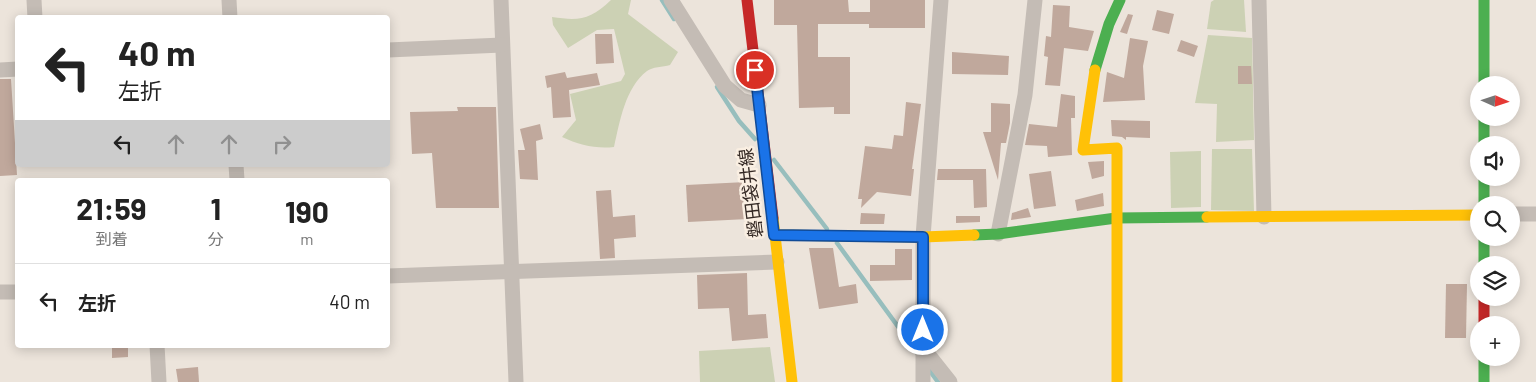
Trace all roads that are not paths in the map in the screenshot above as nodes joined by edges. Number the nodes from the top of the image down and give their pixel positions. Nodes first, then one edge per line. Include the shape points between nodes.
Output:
1 (34, 0) edge
2 (229, 0) edge
3 (501, 0) edge
4 (671, 0) edge
5 (747, 0) edge
6 (941, 0) edge
7 (1035, 0) edge
8 (1120, 0) edge
9 (1259, 0) edge
10 (1484, 0) edge
11 (35, 15) edge
12 (230, 15) edge
13 (502, 45) junction
14 (390, 50) edge
15 (15, 69) edge
16 (0, 70) edge
17 (1484, 76) edge
18 (759, 105) junction
19 (1520, 214) edge
20 (1536, 214) edge
21 (1470, 215) edge
22 (1264, 217) junction
23 (1116, 218) junction
24 (998, 234) junction
25 (774, 235) junction
26 (923, 237) junction
27 (777, 262) junction
28 (512, 271) junction
29 (390, 276) edge
30 (0, 292) edge
31 (15, 292) edge
32 (157, 348) edge
33 (923, 348) junction
34 (1484, 366) edge
35 (159, 382) edge
36 (516, 382) edge
37 (792, 382) edge
38 (923, 382) edge
39 (950, 382) edge
40 (1117, 382) edge
41 (1484, 382) edge

1 - 11 street
2 - 12 street
3 - 13 street
4 - 18 street via 725,86 741,100
5 - 18 street, 磐田袋井線
6 - 26 street
7 - 24 street via 1025,95
8 - 23 street via 1094,73 1083,150 1117,148
9 - 22 street
10 - 17 street
13 - 14 street
13 - 28 street
15 - 16 street
18 - 25 street, 磐田袋井線
19 - 20 street
21 - 22 street
22 - 23 street
23 - 24 street
23 - 40 street
24 - 26 street
25 - 26 street
25 - 27 street, 磐田袋井線
26 - 33 street
27 - 28 street
27 - 37 street, 磐田袋井線
28 - 29 street
28 - 36 street
30 - 31 street
32 - 35 street
33 - 38 street
33 - 39 street
34 - 41 street

